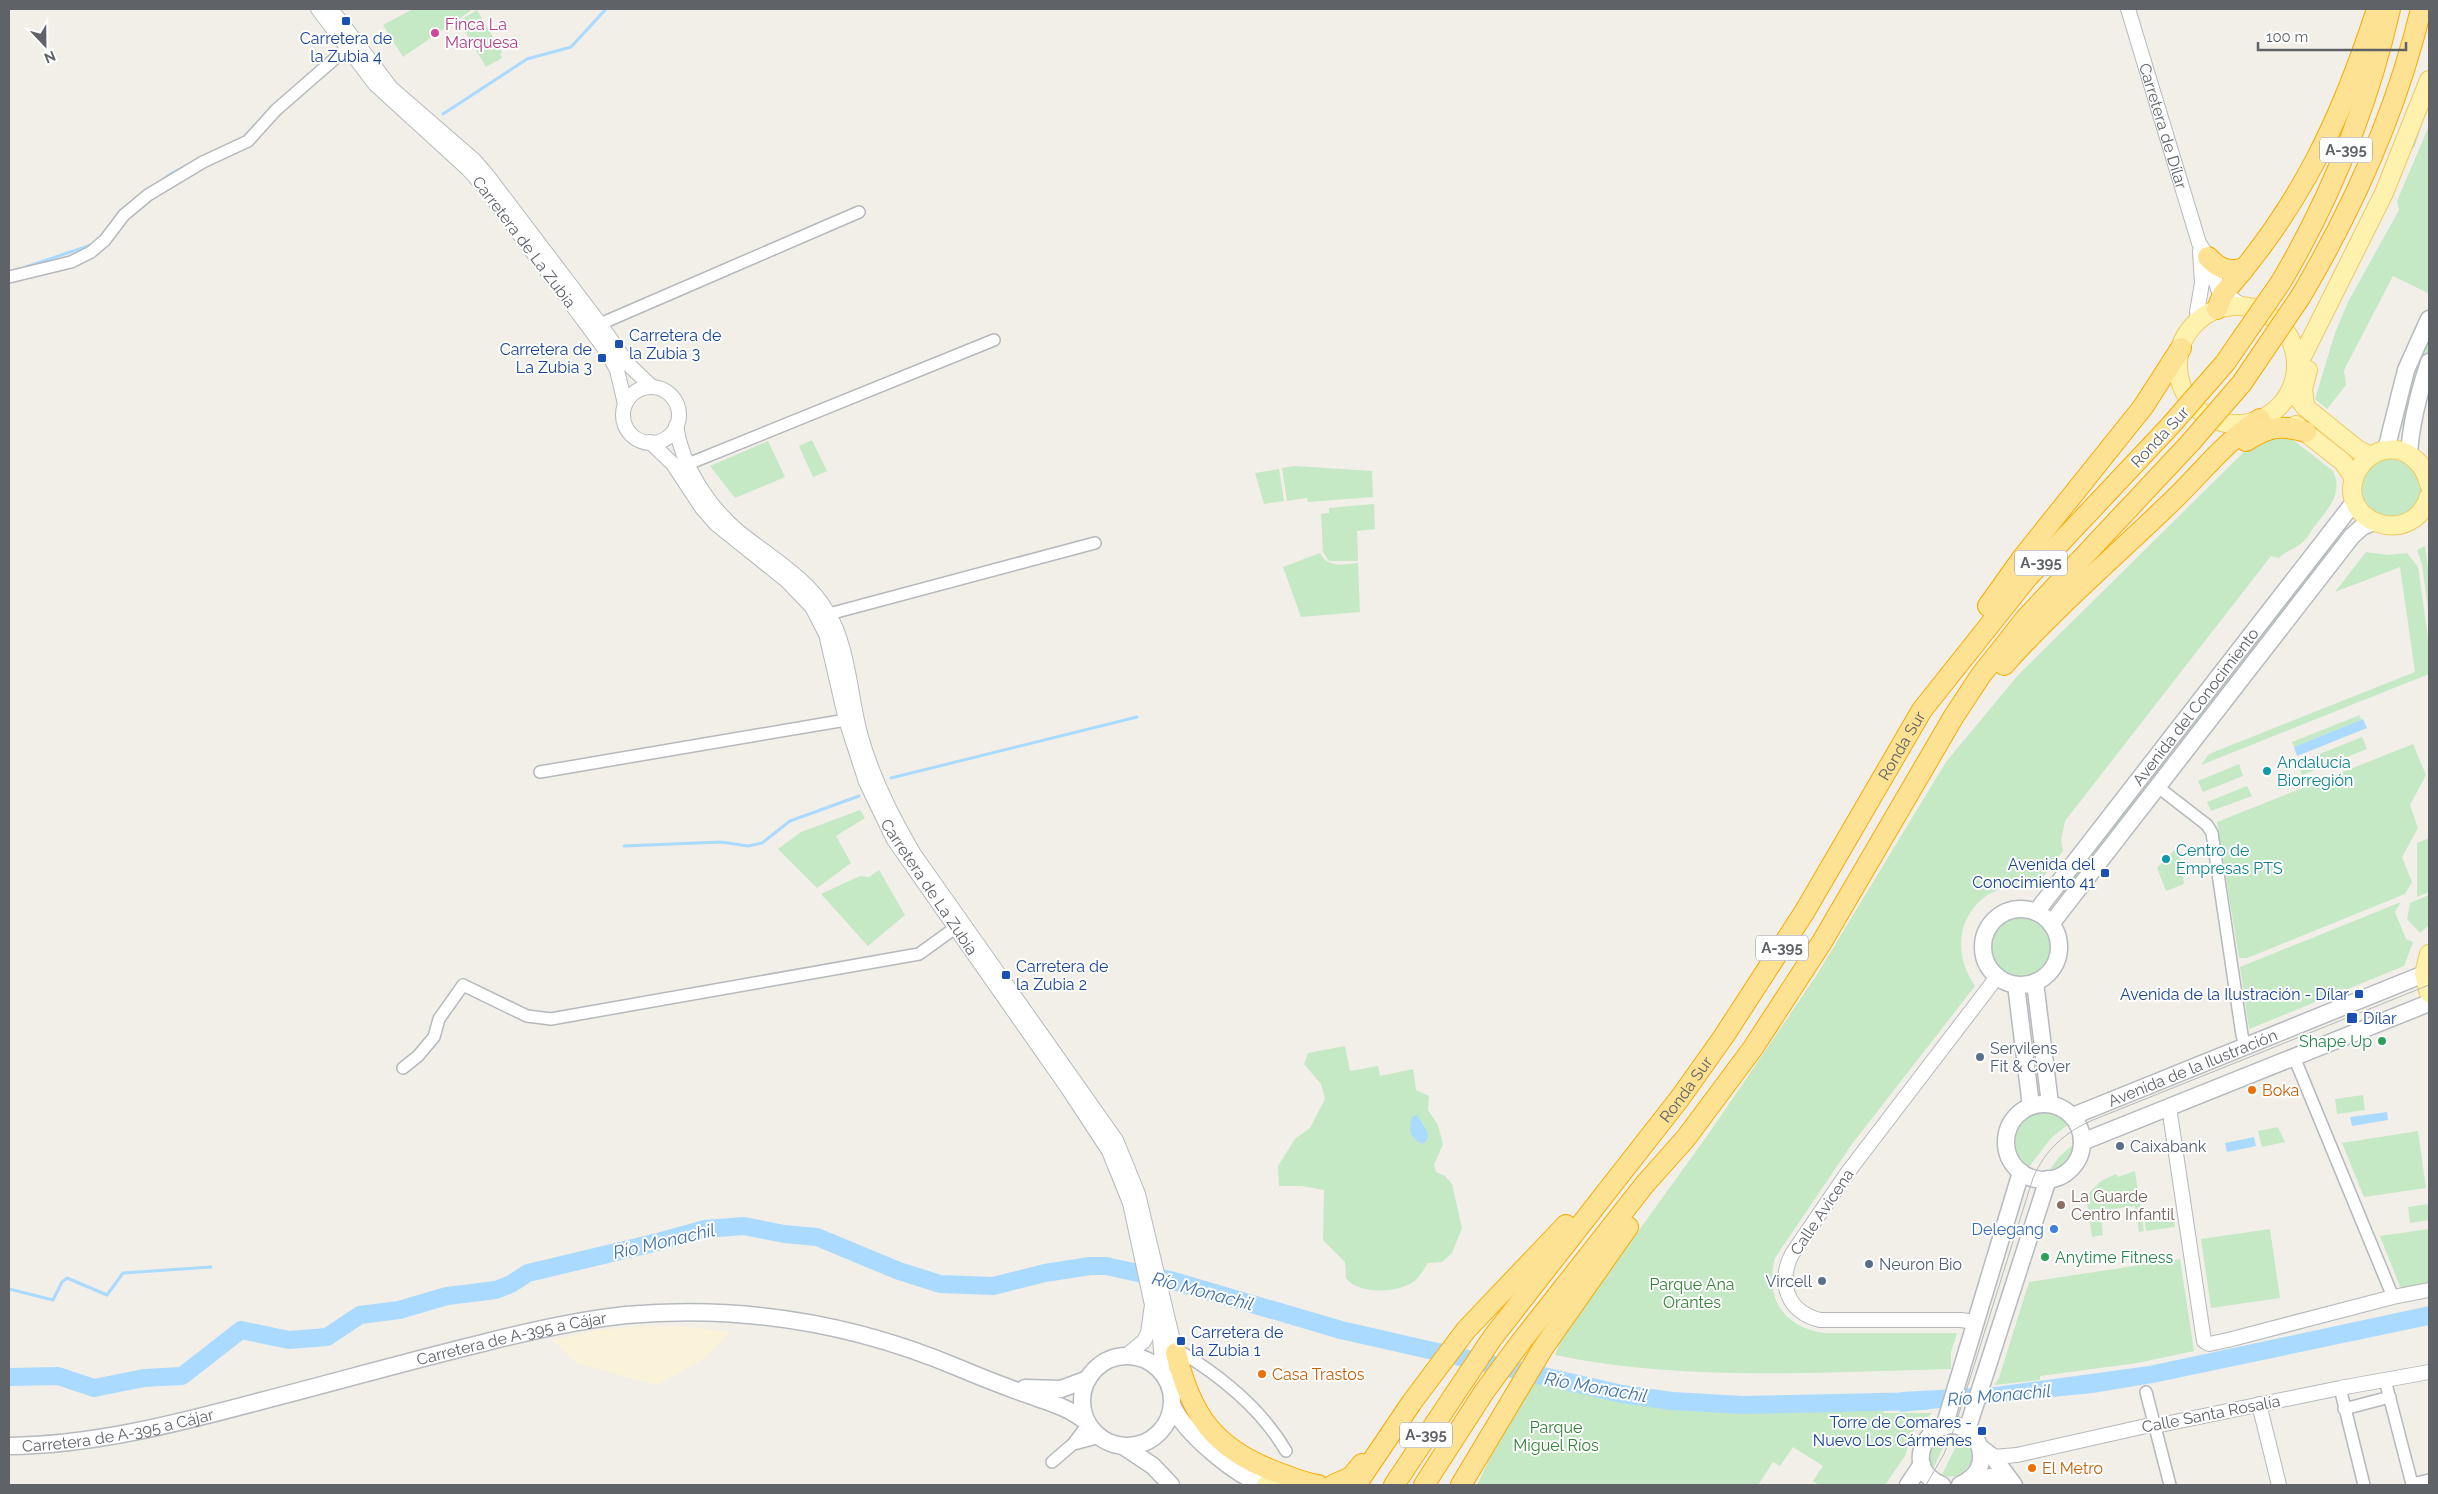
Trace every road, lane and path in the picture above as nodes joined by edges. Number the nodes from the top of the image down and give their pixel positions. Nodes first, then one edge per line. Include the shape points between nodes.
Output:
1 (318, 9) edge
2 (331, 9) edge
3 (2128, 9) edge
4 (2377, 9) edge
5 (2390, 9) edge
6 (2413, 9) edge
7 (2422, 9) edge
8 (347, 48) junction
9 (2402, 76) junction
10 (2429, 80) edge
11 (858, 212) dead end
12 (2204, 250) junction
13 (2242, 268) junction
14 (9, 277) edge
15 (2334, 291) junction
16 (2220, 301) junction
17 (2429, 319) edge
18 (2198, 321) junction
19 (600, 324) junction
20 (994, 340) dead end
21 (2181, 348) junction
22 (2429, 362) edge
23 (2296, 368) junction
24 (2292, 386) junction
25 (652, 387) junction
26 (625, 404) junction
27 (2305, 407) junction
28 (2265, 416) junction
29 (676, 426) junction
30 (2306, 432) junction
31 (650, 442) junction
32 (2378, 453) junction
33 (2409, 454) junction
34 (688, 464) junction
35 (2202, 472) junction
36 (2354, 478) junction
37 (2429, 484) edge
38 (2355, 501) junction
39 (2427, 507) edge
40 (2373, 522) junction
41 (1096, 543) dead end
42 (829, 614) junction
43 (1922, 710) junction
44 (1954, 716) junction
45 (846, 720) junction
46 (540, 772) dead end
47 (2158, 787) junction
48 (2036, 912) junction
49 (2051, 924) junction
50 (955, 928) junction
51 (2429, 954) edge
52 (2424, 974) junction
53 (1997, 977) junction
54 (2035, 982) junction
55 (2016, 984) junction
56 (2429, 993) edge
57 (2429, 1004) edge
58 (2245, 1046) junction
59 (2294, 1057) junction
60 (402, 1068) dead end
61 (2050, 1104) junction
62 (2031, 1106) junction
63 (2169, 1107) junction
64 (2073, 1116) junction
65 (1686, 1138) junction
66 (2082, 1142) junction
67 (1621, 1171) junction
68 (2022, 1172) junction
69 (2048, 1179) junction
70 (1149, 1264) junction
71 (2429, 1290) edge
72 (1156, 1292) junction
73 (2393, 1297) junction
74 (1975, 1322) junction
75 (1176, 1353) junction
76 (1126, 1356) junction
77 (2429, 1372) edge
78 (1164, 1373) junction
79 (1088, 1379) junction
80 (2385, 1380) junction
81 (1014, 1388) junction
82 (2340, 1388) junction
83 (2146, 1392) dead end
84 (2390, 1397) junction
85 (2259, 1404) junction
86 (1173, 1407) junction
87 (2344, 1409) junction
88 (1945, 1421) junction
89 (1088, 1423) junction
90 (1970, 1426) junction
91 (2155, 1426) junction
92 (1100, 1437) junction
93 (1073, 1444) junction
94 (9, 1446) edge
95 (1123, 1446) junction
96 (1286, 1451) dead end
97 (1987, 1453) junction
98 (1375, 1454) junction
99 (1052, 1462) dead end
100 (1922, 1464) junction
101 (2429, 1480) edge
102 (1965, 1483) edge
103 (2412, 1484) edge
104 (1170, 1485) edge
105 (1265, 1485) edge
106 (1280, 1485) edge
107 (1318, 1485) edge
108 (1332, 1485) edge
109 (1356, 1485) edge
110 (1394, 1485) edge
111 (1424, 1485) edge
112 (1461, 1485) edge
113 (1908, 1485) edge
114 (1942, 1485) edge
115 (2008, 1485) edge
116 (2014, 1485) edge
117 (2170, 1485) edge
118 (2279, 1485) edge
119 (2364, 1485) edge

1 - 8 street, Carretera de La Zubia
2 - 19 street, Carretera de La Zubia via 392,88 487,175
3 - 12 street, Carretera de Dílar
4 - 13 highway via 2343,104 2316,163 2287,211
5 - 43 highway, Ronda Sur / A-395, bridge via 2340,167 2281,282 2224,363 2171,425 2027,578
6 - 9 highway via 2404,46
7 - 9 highway, Ronda Sur
8 - 14 street via 276,110 248,141 203,162 148,194 91,252 71,262
8 - 26 street, Carretera de La Zubia via 391,101 485,188 608,354 617,370
9 - 44 highway, Ronda Sur / A-395, bridge via 2374,153 2350,206 2301,296 2242,383 2026,618 1981,675
10 - 15 main road via 2384,193
11 - 19 street
12 - 13 highway via 2222,269
12 - 16 street, Carretera de Dílar
12 - 18 street, Carretera de Dílar
13 - 16 highway
15 - 23 main road
15 - 27 main road via 2303,389
16 - 18 main road
16 - 23 main road via 2267,314 2284,329 2294,347
17 - 32 main road via 2406,370
18 - 21 main road
19 - 25 street, Carretera de La Zubia via 628,364
20 - 34 street
21 - 28 main road via 2179,375 2187,396 2197,408 2220,421 2233,424
21 - 43 highway via 2143,407 2023,557 1971,629 1929,691
22 - 33 main road via 2410,434
23 - 24 main road
24 - 27 main road
24 - 28 main road via 2284,401
25 - 26 street via 636,391
25 - 29 street via 668,393 674,400 678,408
26 - 31 street via 627,430 633,436
27 - 32 main road via 2357,449
28 - 30 main road via 2288,420
28 - 35 highway via 2239,434
29 - 31 street via 665,438
29 - 34 street, Carretera de La Zubia via 680,448
30 - 35 highway via 2287,426 2266,430 2241,444 2216,466
30 - 36 main road via 2344,462
31 - 45 street, Carretera de La Zubia via 673,464 716,524 786,580 812,607 828,641
32 - 33 main road via 2398,450
32 - 36 main road via 2358,468
33 - 37 main road via 2419,461
34 - 42 street, Carretera de La Zubia via 720,512 804,582
35 - 44 highway via 2032,634 1974,702
36 - 38 main road
38 - 40 main road
38 - 48 main road, Avenida del Conocimiento
39 - 40 main road via 2403,524 2390,526
40 - 47 main road, Avenida del Conocimiento via 2352,536
41 - 42 street
42 - 70 street, Carretera de La Zubia via 842,649 861,738 890,811 914,854 1116,1140 1138,1194
43 - 67 highway, Ronda Sur / A-395 via 1766,974 1680,1098
44 - 65 highway, Ronda Sur / A-395 via 1785,1001
45 - 46 street
45 - 50 street, Carretera de La Zubia via 879,813 905,859
47 - 49 main road, Avenida del Conocimiento
47 - 58 street via 2207,825 2212,833
48 - 49 main road
48 - 53 main road via 2029,909 2006,912 1988,928 1983,939 1983,954
49 - 54 main road via 2056,931 2058,955 2050,971
50 - 60 street via 919,954 551,1019 527,1016 463,985 439,1018 434,1037 418,1056
50 - 70 street, Carretera de La Zubia via 1109,1151
51 - 52 main road
52 - 56 main road
52 - 58 main road, Avenida de la Ilustración
53 - 55 main road
53 - 74 street, Calle Avicena via 1848,1172 1792,1254 1784,1280 1797,1309 1820,1320
54 - 55 main road
54 - 61 main road
55 - 62 main road
57 - 59 main road, Avenida de la Ilustración
58 - 64 main road, Avenida de la Ilustración
59 - 63 main road, Avenida de la Ilustración
59 - 73 street
61 - 62 main road
61 - 64 main road
62 - 68 main road via 2014,1118 2006,1140 2009,1155
63 - 66 main road, Avenida de la Ilustración
63 - 73 street via 2204,1341 2209,1344 2228,1340
64 - 66 main road
65 - 111 highway, Ronda Sur / A-395 via 1645,1184 1520,1343
65 - 112 highway via 1680,1155 1543,1348
66 - 69 main road via 2080,1155 2072,1167 2062,1175
67 - 98 highway via 1594,1195 1466,1330
67 - 110 highway, Ronda Sur / A-395 via 1493,1337
68 - 69 main road
68 - 74 main road
69 - 90 main road
70 - 72 street, Carretera de La Zubia
71 - 73 street
72 - 75 street, Carretera de La Zubia
72 - 76 street, Carretera de La Zubia via 1148,1333 1144,1341
72 - 78 street, Carretera de La Zubia
74 - 88 main road
75 - 96 street via 1181,1352 1194,1360 1240,1396 1264,1419
75 - 107 highway via 1190,1400 1216,1436 1250,1462
76 - 78 main road via 1147,1360
76 - 79 main road via 1103,1363
77 - 80 street, Calle Santa Rosalía
78 - 86 main road via 1172,1390
79 - 81 main road, Carretera de A-395 a Cájar via 1061,1389
79 - 89 main road via 1082,1402
80 - 82 street, Calle Santa Rosalía
80 - 84 street
81 - 89 main road, Carretera de A-395 a Cájar via 1068,1408
81 - 94 main road, Carretera de A-395 a Cájar via 910,1349 830,1326 735,1313 644,1314 504,1337 134,1432
82 - 85 street, Calle Santa Rosalía
82 - 87 street
83 - 91 street
84 - 87 street
84 - 103 street
85 - 91 street, Calle Santa Rosalía
85 - 118 street
86 - 95 main road via 1168,1422 1157,1436 1141,1444
86 - 105 main road via 1186,1427 1230,1466 1250,1480
87 - 119 street
88 - 90 main road via 1955,1426
88 - 100 main road via 1925,1441 1921,1452
89 - 92 main road
89 - 93 street
90 - 97 main road
91 - 97 street, Calle Santa Rosalía via 2017,1455
91 - 117 street
92 - 93 street
92 - 95 main road
93 - 99 street
95 - 104 main road via 1153,1466
97 - 102 main road via 1978,1471
97 - 116 main road
98 - 108 highway via 1351,1477
98 - 109 highway
100 - 113 main road
100 - 114 main road via 1930,1479
101 - 103 street
102 - 115 main road via 1992,1477
105 - 106 main road

